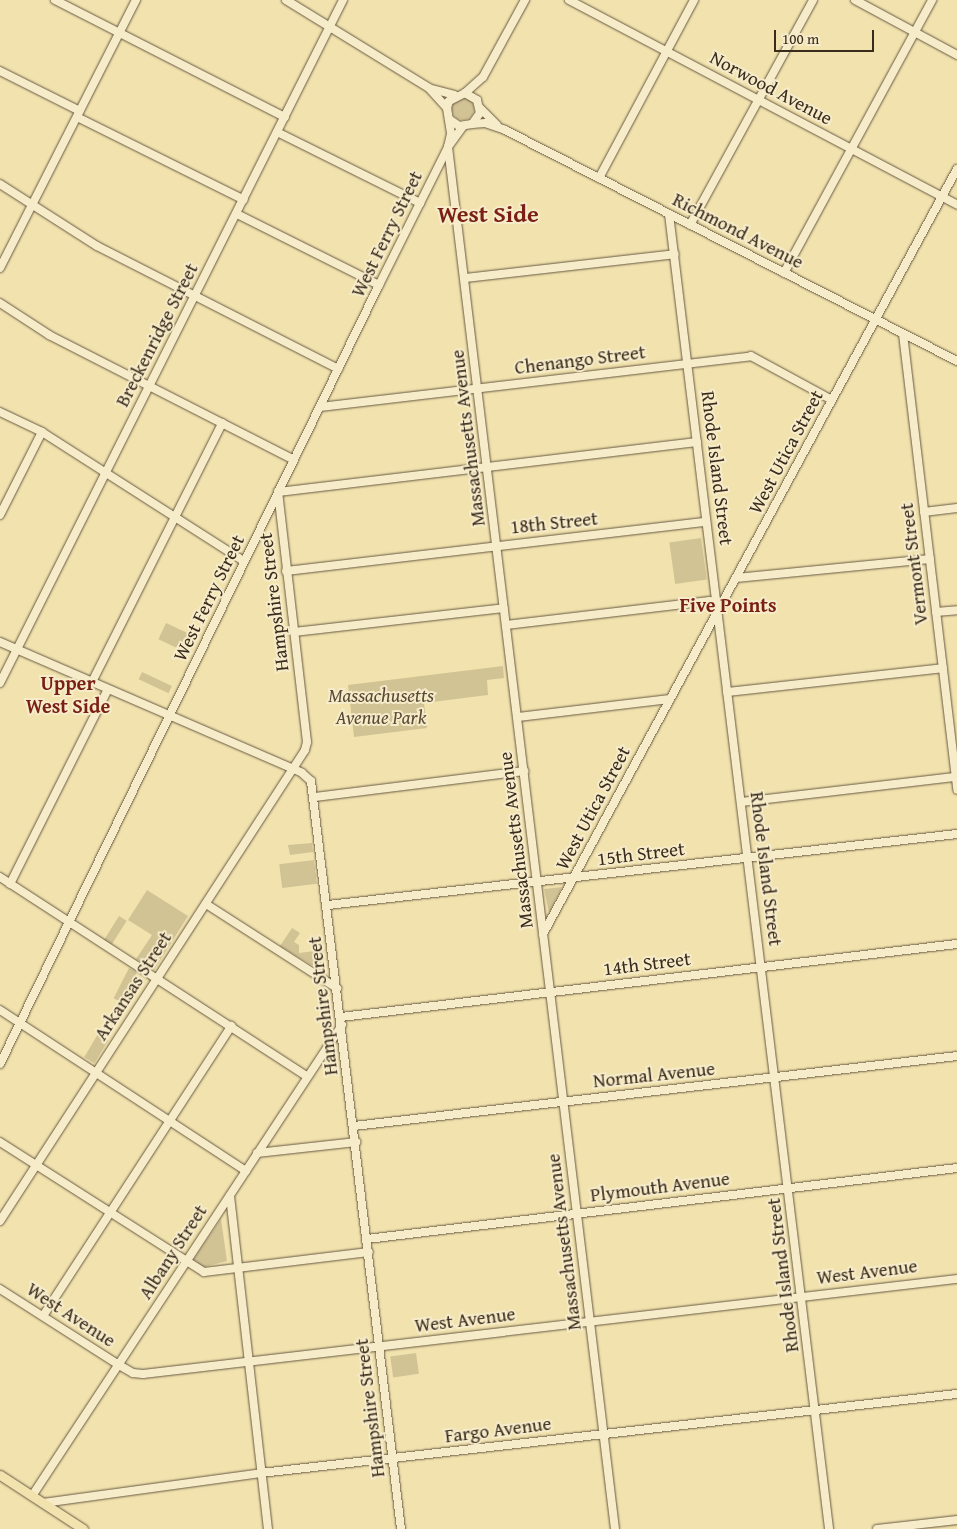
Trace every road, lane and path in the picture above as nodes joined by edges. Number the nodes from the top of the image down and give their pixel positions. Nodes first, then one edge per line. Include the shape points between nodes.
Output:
1 (55, 0) edge
2 (136, 0) edge
3 (286, 0) edge
4 (343, 0) edge
5 (525, 0) edge
6 (569, 0) edge
7 (694, 0) edge
8 (812, 0) edge
9 (855, 0) edge
10 (932, 0) edge
11 (329, 27) junction
12 (915, 32) junction
13 (120, 33) junction
14 (666, 51) junction
15 (957, 55) edge
16 (0, 71) edge
17 (483, 77) junction
18 (428, 88) junction
19 (465, 93) junction
20 (454, 95) junction
21 (758, 100) junction
22 (478, 104) junction
23 (447, 108) junction
24 (78, 114) junction
25 (284, 117) junction
26 (449, 119) junction
27 (472, 124) junction
28 (463, 126) junction
29 (505, 130) junction
30 (277, 132) junction
31 (448, 148) junction
32 (852, 149) junction
33 (957, 169) edge
34 (598, 178) junction
35 (0, 184) edge
36 (942, 197) junction
37 (244, 200) junction
38 (420, 204) junction
39 (32, 205) junction
40 (957, 205) edge
41 (237, 214) junction
42 (669, 214) junction
43 (690, 225) junction
44 (675, 254) junction
45 (0, 268) edge
46 (784, 273) junction
47 (465, 278) junction
48 (379, 286) junction
49 (194, 296) junction
50 (0, 303) edge
51 (876, 320) junction
52 (903, 334) junction
53 (957, 361) edge
54 (688, 364) junction
55 (338, 369) junction
56 (149, 387) junction
57 (478, 389) junction
58 (832, 400) junction
59 (320, 407) junction
60 (0, 412) edge
61 (222, 423) junction
62 (42, 432) junction
63 (697, 442) junction
64 (294, 460) junction
65 (488, 467) junction
66 (107, 473) junction
67 (278, 492) junction
68 (957, 508) edge
69 (924, 512) junction
70 (0, 515) edge
71 (175, 517) junction
72 (706, 522) junction
73 (497, 546) junction
74 (930, 559) junction
75 (244, 562) junction
76 (286, 571) junction
77 (736, 578) junction
78 (719, 606) junction
79 (504, 608) junction
80 (957, 610) edge
81 (936, 612) junction
82 (506, 625) junction
83 (294, 632) junction
84 (0, 642) edge
85 (17, 650) junction
86 (943, 668) junction
87 (92, 682) junction
88 (0, 684) edge
89 (108, 689) junction
90 (727, 692) junction
91 (670, 699) junction
92 (170, 716) junction
93 (518, 717) junction
94 (953, 722) edge
95 (294, 769) junction
96 (524, 771) junction
97 (956, 777) junction
98 (957, 790) edge
99 (315, 797) junction
100 (741, 802) junction
101 (957, 834) edge
102 (748, 857) junction
103 (0, 877) edge
104 (574, 878) junction
105 (537, 882) junction
106 (10, 884) junction
107 (206, 904) junction
108 (328, 905) junction
109 (69, 923) junction
110 (543, 934) junction
111 (957, 944) edge
112 (763, 967) junction
113 (157, 979) junction
114 (337, 988) junction
115 (550, 992) junction
116 (0, 1010) edge
117 (341, 1021) junction
118 (20, 1023) junction
119 (231, 1026) junction
120 (957, 1056) edge
121 (0, 1064) edge
122 (97, 1073) junction
123 (307, 1076) junction
124 (775, 1078) junction
125 (563, 1102) junction
126 (170, 1121) junction
127 (354, 1126) junction
128 (0, 1142) edge
129 (356, 1142) junction
130 (257, 1153) junction
131 (35, 1165) junction
132 (957, 1168) edge
133 (246, 1171) junction
134 (789, 1188) junction
135 (230, 1195) junction
136 (110, 1213) junction
137 (577, 1214) junction
138 (0, 1221) edge
139 (367, 1238) junction
140 (368, 1252) junction
141 (186, 1263) junction
142 (238, 1269) junction
143 (957, 1278) edge
144 (0, 1289) edge
145 (802, 1296) junction
146 (43, 1316) junction
147 (590, 1320) junction
148 (380, 1347) junction
149 (249, 1362) junction
150 (119, 1365) junction
151 (957, 1394) edge
152 (815, 1411) junction
153 (604, 1434) junction
154 (392, 1459) junction
155 (261, 1473) junction
156 (0, 1475) edge
157 (32, 1496) junction
158 (43, 1503) junction
159 (957, 1520) edge
160 (83, 1529) edge
161 (268, 1529) edge
162 (401, 1529) edge
163 (615, 1529) edge
164 (829, 1529) edge
165 (876, 1529) edge

1 - 13 street
2 - 13 street
3 - 11 street
4 - 11 street, Breckenridge Street
5 - 17 street
6 - 14 street, Norwood Avenue
7 - 14 street
8 - 21 street
9 - 12 street
10 - 12 street
11 - 18 street
11 - 25 street, Breckenridge Street
12 - 15 street
12 - 32 street
13 - 24 street
13 - 25 street
14 - 21 street, Norwood Avenue
14 - 34 street
16 - 24 street
17 - 19 street
17 - 22 street
18 - 20 street
18 - 23 street
19 - 20 street
19 - 22 street
20 - 23 street
21 - 32 street, Norwood Avenue
21 - 43 street
22 - 27 street
22 - 29 street, Richmond Avenue
23 - 26 street
24 - 37 street
24 - 39 street
25 - 30 street, Breckenridge Street
26 - 28 street
26 - 31 street, West Ferry Street
27 - 28 street
27 - 29 street, Richmond Avenue via 485,123
28 - 31 street, West Ferry Street
29 - 34 street, Richmond Avenue
30 - 37 street, Breckenridge Street
30 - 38 street
31 - 38 street, West Ferry Street
31 - 47 street, Massachusetts Avenue
32 - 36 street, Norwood Avenue
32 - 46 street
33 - 36 street, West Utica Street
34 - 42 street, Richmond Avenue
35 - 39 street
36 - 40 street, Norwood Avenue
36 - 51 street, West Utica Street
37 - 41 street, Breckenridge Street
38 - 48 street, West Ferry Street
39 - 45 street
39 - 49 street via 96,246
41 - 48 street
41 - 49 street, Breckenridge Street
42 - 43 street, Richmond Avenue
42 - 44 street, Rhode Island Street
43 - 46 street, Richmond Avenue
44 - 47 street
44 - 54 street, Rhode Island Street
46 - 51 street, Richmond Avenue
47 - 57 street, Massachusetts Avenue
48 - 55 street, West Ferry Street
49 - 55 street
49 - 56 street, Breckenridge Street
50 - 56 street via 49,336
51 - 52 street, Richmond Avenue
51 - 58 street, West Utica Street
52 - 53 street, Richmond Avenue
52 - 69 street, Vermont Street
54 - 57 street, Chenango Street
54 - 58 street, Chenango Street via 751,356
54 - 63 street, Rhode Island Street
55 - 59 street, West Ferry Street
56 - 61 street
56 - 66 street, Breckenridge Street
57 - 59 street, Chenango Street
57 - 65 street, Massachusetts Avenue
58 - 77 street, West Utica Street
59 - 64 street, West Ferry Street
60 - 62 street
61 - 64 street
61 - 71 street
62 - 66 street
62 - 70 street
63 - 65 street
63 - 72 street, Rhode Island Street
64 - 67 street, West Ferry Street
65 - 67 street
65 - 73 street, Massachusetts Avenue
66 - 71 street
66 - 85 street, Breckenridge Street
67 - 75 street, West Ferry Street
67 - 76 street, Hampshire Street
68 - 69 street
69 - 74 street, Vermont Street
71 - 75 street
71 - 87 street
72 - 73 street, 18th Street
72 - 78 street, Rhode Island Street
73 - 76 street, 18th Street
73 - 79 street, Massachusetts Avenue
74 - 77 street
74 - 81 street, Vermont Street
75 - 92 street, West Ferry Street
76 - 83 street, Hampshire Street
77 - 78 street, West Utica Street
78 - 82 street via 710,601
78 - 90 street, Rhode Island Street
78 - 91 street, West Utica Street
79 - 82 street, Massachusetts Avenue
79 - 83 street
80 - 81 street
81 - 86 street, Vermont Street
82 - 93 street, Massachusetts Avenue
83 - 95 street, Hampshire Street via 307,742
84 - 85 street
85 - 87 street
85 - 88 street, Breckenridge Street
86 - 90 street
86 - 94 street, Vermont Street
87 - 89 street
89 - 92 street
89 - 106 street
90 - 100 street, Rhode Island Street
91 - 93 street
91 - 104 street, West Utica Street
92 - 95 street
92 - 109 street, West Ferry Street
93 - 96 street, Massachusetts Avenue
94 - 97 street, Vermont Street
95 - 99 street, Hampshire Street via 311,780
95 - 107 street, Arkansas Street
96 - 99 street
96 - 105 street, Massachusetts Avenue
97 - 98 street, Vermont Street
97 - 100 street
99 - 108 street, Hampshire Street
100 - 102 street, Rhode Island Street
101 - 102 street, 15th Street
102 - 104 street, 15th Street
102 - 112 street, Rhode Island Street
103 - 106 street
104 - 105 street, 15th Street
104 - 110 street, West Utica Street
105 - 108 street, 15th Street
105 - 110 street, Massachusetts Avenue
106 - 109 street
107 - 113 street, Arkansas Street
107 - 114 street
108 - 114 street, Hampshire Street
109 - 113 street
109 - 118 street, West Ferry Street
110 - 115 street, Massachusetts Avenue
111 - 112 street, 14th Street
112 - 115 street, 14th Street
112 - 124 street, Rhode Island Street
113 - 119 street
113 - 122 street, Arkansas Street
114 - 117 street, Hampshire Street
115 - 117 street, 14th Street
115 - 125 street, Massachusetts Avenue
116 - 118 street
117 - 123 street, Albany Street
117 - 127 street, Hampshire Street
118 - 121 street, West Ferry Street
118 - 122 street
119 - 123 street
119 - 126 street
120 - 124 street, Normal Avenue
122 - 126 street
122 - 131 street, Arkansas Street
123 - 130 street, Albany Street
124 - 125 street, Normal Avenue
124 - 134 street, Rhode Island Street
125 - 127 street, Normal Avenue
125 - 137 street, Massachusetts Avenue
126 - 133 street
126 - 136 street
127 - 129 street, Hampshire Street
128 - 131 street
129 - 130 street
129 - 139 street, Hampshire Street
130 - 133 street, Albany Street
131 - 136 street
131 - 138 street, Arkansas Street
132 - 134 street, Plymouth Avenue
133 - 135 street, Albany Street
134 - 137 street, Plymouth Avenue
134 - 145 street, Rhode Island Street
135 - 141 street, Albany Street
135 - 142 street
136 - 141 street
136 - 146 street
137 - 139 street, Plymouth Avenue
137 - 147 street, Massachusetts Avenue
139 - 140 street, Hampshire Street
140 - 142 street
140 - 148 street, Hampshire Street
141 - 142 street via 204,1272
141 - 150 street, Albany Street
142 - 149 street
143 - 145 street, West Avenue
144 - 146 street, West Avenue
145 - 147 street, West Avenue
145 - 152 street, Rhode Island Street
146 - 150 street, West Avenue
147 - 148 street, West Avenue
147 - 153 street, Massachusetts Avenue
148 - 149 street, West Avenue
148 - 154 street, Hampshire Street
149 - 150 street, West Avenue via 143,1374 133,1373
149 - 155 street
150 - 157 street, Albany Street
151 - 152 street, Fargo Avenue
152 - 153 street, Fargo Avenue
152 - 164 street, Rhode Island Street
153 - 154 street, Fargo Avenue
153 - 163 street, Massachusetts Avenue
154 - 155 street, Fargo Avenue
154 - 162 street, Hampshire Street
155 - 158 street, Fargo Avenue
155 - 161 street
156 - 157 main road
157 - 158 main road
158 - 160 main road
159 - 165 street

